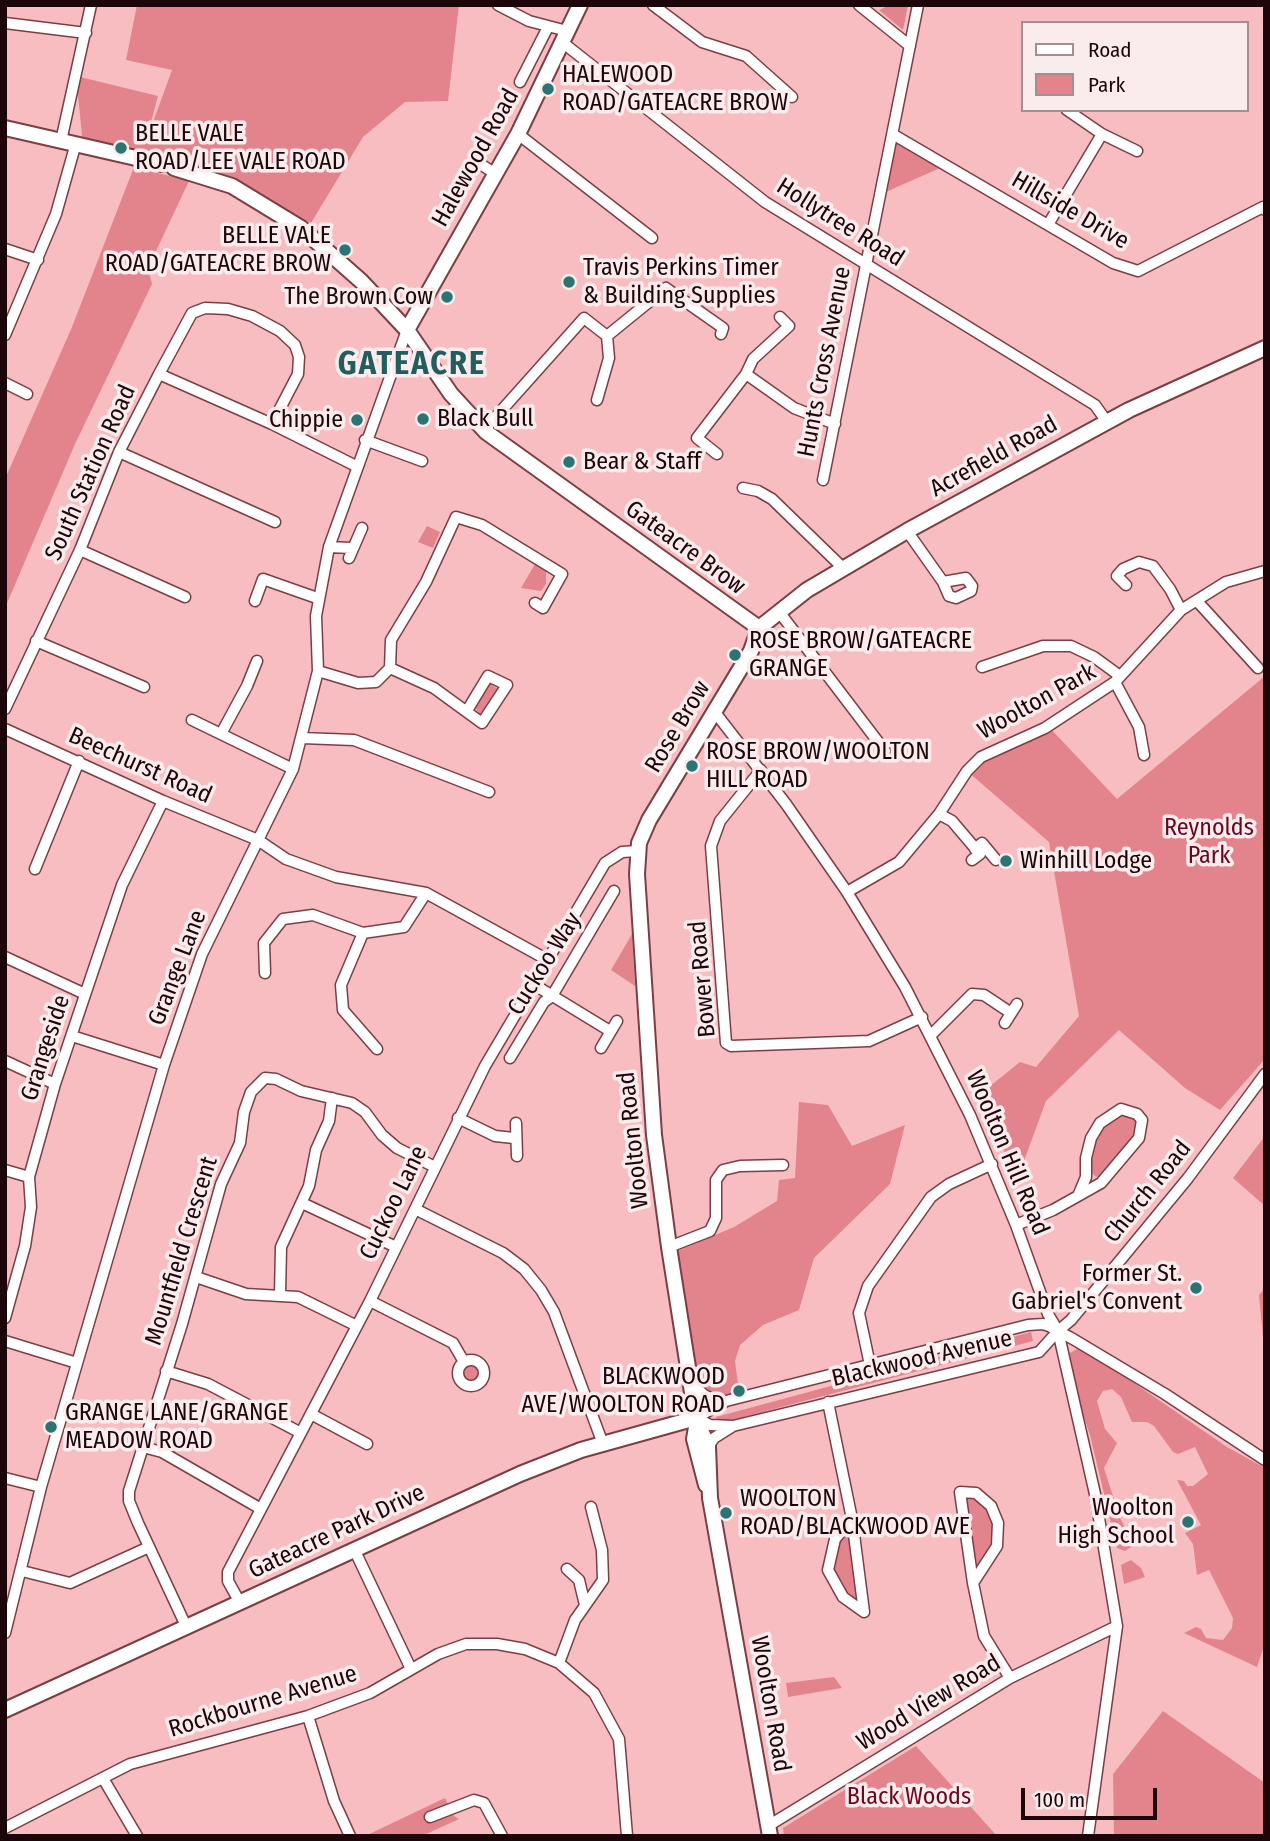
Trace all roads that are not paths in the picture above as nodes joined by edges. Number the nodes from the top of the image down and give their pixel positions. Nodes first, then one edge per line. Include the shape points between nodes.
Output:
1 (91, 5) edge
2 (498, 5) edge
3 (580, 5) edge
4 (653, 5) edge
5 (859, 5) edge
6 (918, 5) edge
7 (5, 23) edge
8 (548, 27) junction
9 (86, 33) junction
10 (564, 37) junction
11 (909, 46) junction
12 (520, 82) dead end
13 (792, 97) dead end
14 (1070, 112) edge
15 (5, 128) edge
16 (518, 134) junction
17 (1102, 134) junction
18 (894, 135) junction
19 (69, 142) junction
20 (1137, 151) dead end
21 (477, 162) dead end
22 (496, 174) junction
23 (1264, 207) edge
24 (1049, 223) junction
25 (652, 238) dead end
26 (5, 249) edge
27 (38, 260) junction
28 (866, 263) junction
29 (780, 317) dead end
30 (407, 330) junction
31 (721, 334) dead end
32 (5, 335) edge
33 (607, 336) junction
34 (1265, 348) edge
35 (159, 374) junction
36 (746, 374) junction
37 (5, 383) edge
38 (27, 394) dead end
39 (597, 400) dead end
40 (1107, 422) junction
41 (272, 424) junction
42 (835, 424) junction
43 (484, 430) junction
44 (365, 440) junction
45 (119, 452) junction
46 (717, 454) dead end
47 (422, 461) dead end
48 (355, 466) junction
49 (822, 480) dead end
50 (743, 488) dead end
51 (275, 522) dead end
52 (362, 528) dead end
53 (907, 531) junction
54 (328, 547) junction
55 (80, 550) junction
56 (843, 568) junction
57 (1265, 571) edge
58 (943, 582) dead end
59 (1126, 585) dead end
60 (185, 597) dead end
61 (317, 598) junction
62 (255, 601) dead end
63 (1197, 601) junction
64 (535, 603) dead end
65 (1181, 610) junction
66 (780, 613) junction
67 (759, 628) junction
68 (36, 641) junction
69 (257, 660) dead end
70 (982, 667) dead end
71 (390, 668) junction
72 (1258, 668) dead end
73 (318, 671) junction
74 (1117, 679) junction
75 (144, 687) dead end
76 (5, 709) edge
77 (468, 709) junction
78 (714, 711) junction
79 (192, 720) dead end
80 (5, 729) edge
81 (222, 732) junction
82 (302, 738) junction
83 (885, 751) dead end
84 (1144, 755) dead end
85 (79, 761) junction
86 (293, 769) junction
87 (761, 770) junction
88 (489, 792) dead end
89 (163, 801) junction
90 (939, 814) junction
91 (258, 840) junction
92 (975, 849) junction
93 (638, 851) junction
94 (972, 860) dead end
95 (996, 860) dead end
96 (35, 869) dead end
97 (614, 891) dead end
98 (847, 892) junction
99 (426, 893) junction
100 (363, 933) junction
101 (5, 957) edge
102 (546, 960) junction
103 (265, 973) dead end
104 (533, 984) junction
105 (85, 994) junction
106 (552, 996) junction
107 (1017, 1004) dead end
108 (922, 1017) junction
109 (617, 1021) dead end
110 (610, 1031) junction
111 (931, 1035) junction
112 (72, 1036) junction
113 (601, 1048) dead end
114 (377, 1049) dead end
115 (510, 1058) dead end
116 (5, 1060) edge
117 (164, 1065) junction
118 (1265, 1074) edge
119 (55, 1084) junction
120 (332, 1098) junction
121 (458, 1118) junction
122 (516, 1123) dead end
123 (514, 1138) junction
124 (517, 1156) dead end
125 (992, 1164) junction
126 (783, 1165) dead end
127 (435, 1167) junction
128 (5, 1170) edge
129 (29, 1177) junction
130 (1078, 1196) junction
131 (302, 1203) junction
132 (415, 1209) junction
133 (1016, 1225) junction
134 (396, 1247) junction
135 (669, 1247) junction
136 (196, 1277) junction
137 (280, 1294) junction
138 (370, 1301) junction
139 (5, 1318) edge
140 (357, 1326) junction
141 (1058, 1331) junction
142 (5, 1341) edge
143 (464, 1362) dead end
144 (77, 1363) junction
145 (870, 1365) junction
146 (166, 1371) junction
147 (689, 1381) junction
148 (828, 1402) junction
149 (721, 1403) junction
150 (311, 1414) junction
151 (697, 1420) junction
152 (733, 1426) junction
153 (301, 1433) junction
154 (367, 1444) dead end
155 (603, 1444) junction
156 (143, 1447) junction
157 (708, 1447) junction
158 (1265, 1460) edge
159 (5, 1478) edge
160 (41, 1487) junction
161 (710, 1498) junction
162 (591, 1507) dead end
163 (261, 1509) junction
164 (852, 1519) junction
165 (149, 1546) junction
166 (354, 1549) junction
167 (567, 1569) dead end
168 (22, 1571) junction
169 (973, 1583) junction
170 (239, 1601) junction
171 (585, 1605) junction
172 (186, 1626) junction
173 (1117, 1626) junction
174 (5, 1633) edge
175 (559, 1663) junction
176 (411, 1670) junction
177 (1010, 1678) junction
178 (5, 1710) edge
179 (308, 1716) junction
180 (104, 1780) junction
181 (430, 1817) dead end
182 (5, 1828) edge
183 (769, 1831) edge
184 (625, 1832) edge
185 (137, 1836) edge
186 (350, 1836) edge
187 (502, 1836) edge
188 (1088, 1836) edge

1 - 9 street
2 - 8 street
3 - 10 street, Halewood Road
4 - 13 street via 702,42 746,56
5 - 11 street
6 - 11 street, Hunts Cross Avenue
7 - 9 street
8 - 10 street
8 - 12 street
9 - 19 street
10 - 16 street, Halewood Road
10 - 28 street, Hollytree Road via 765,202
11 - 18 street, Hunts Cross Avenue
14 - 17 street
15 - 19 street, Gateacre Brow
16 - 22 street, Halewood Road
16 - 25 street
17 - 20 street
17 - 24 street
18 - 24 street, Hillside Drive
18 - 28 street, Hunts Cross Avenue
19 - 27 street via 56,214
19 - 30 street, Gateacre Brow via 232,186 301,228
21 - 22 street
22 - 30 street, Halewood Road
23 - 24 street, Hillside Drive via 1138,271 1114,263
26 - 27 street
27 - 32 street
28 - 40 street, Hollytree Road via 1094,405
28 - 42 street, Hunts Cross Avenue
29 - 36 street via 792,323 753,359
30 - 43 street, Gateacre Brow via 451,394
30 - 44 street, Grange Lane
31 - 33 street via 723,328 666,288
33 - 39 street via 609,358
33 - 43 street via 584,318
34 - 40 street, Acrefield Road
35 - 41 street, South Station Road
35 - 41 street via 192,313 205,308 228,309 252,316 279,331 295,345 299,356 298,374
35 - 45 street, South Station Road
36 - 42 street via 794,408
36 - 46 street via 697,438
37 - 38 street
40 - 53 street, Acrefield Road
41 - 48 street, South Station Road
42 - 49 street, Hunts Cross Avenue
43 - 67 street, Gateacre Brow
44 - 47 street
44 - 48 street, Grange Lane
45 - 51 street
45 - 55 street, South Station Road
48 - 54 street, Grange Lane
50 - 56 street via 772,499
52 - 54 street via 350,553
53 - 56 street, Acrefield Road
53 - 58 street
54 - 61 street, Grange Lane
55 - 60 street
55 - 68 street, South Station Road
56 - 66 street, Acrefield Road
57 - 63 street, Woolton Park via 1226,582
59 - 65 street via 1117,576 1123,569 1139,562 1153,566
61 - 62 street via 263,579
61 - 73 street, Grange Lane
63 - 65 street, Woolton Park
63 - 72 street
64 - 71 street via 543,608 562,574 482,525 456,517 426,582 391,640
65 - 74 street, Woolton Park
66 - 67 street, Acrefield Road
66 - 83 street
67 - 78 street, Rose Brow via 751,651
68 - 75 street
68 - 76 street, South Station Road
69 - 81 street
70 - 74 street via 1043,646 1071,646 1094,657
71 - 73 street via 376,682 358,683
71 - 77 street
73 - 82 street, Grange Lane
74 - 84 street via 1139,727
74 - 90 street, Woolton Park via 1045,727 981,757
77 - 77 street via 488,676 507,685 482,723
78 - 87 street, Woolton Hill Road
78 - 93 street, Rose Brow via 649,820
79 - 81 street
80 - 85 street, Beechurst Road
81 - 86 street
82 - 86 street, Grange Lane
82 - 88 street via 354,740
85 - 89 street, Beechurst Road
85 - 96 street
86 - 91 street, Grange Lane
87 - 98 street, Woolton Hill Road
87 - 108 street, Bower Road via 720,821 711,846 726,1043 869,1041
89 - 91 street, Beechurst Road
89 - 105 street, Grangeside via 122,885
90 - 92 street
90 - 98 street, Woolton Park via 899,862
91 - 99 street, Beechurst Road via 286,859 336,877
91 - 117 street, Grange Lane via 202,954
92 - 94 street via 980,854
92 - 95 street via 982,843
93 - 102 street, Cuckoo Lane via 622,852 605,863
93 - 135 street, Woolton Road via 654,1135
97 - 106 street, Cuckoo Way
98 - 108 street, Woolton Hill Road
99 - 100 street via 404,927
99 - 102 street, Beechurst Road
100 - 103 street via 313,915 283,919 264,943
100 - 114 street via 341,985 343,1010
101 - 105 street
102 - 104 street, Cuckoo Lane
104 - 106 street
104 - 121 street, Cuckoo Lane
105 - 112 street, Grangeside
106 - 110 street
106 - 115 street, Cuckoo Way
107 - 111 street via 1008,1018 984,995 972,994
108 - 111 street, Woolton Hill Road
109 - 110 street
110 - 113 street
111 - 125 street, Woolton Hill Road
112 - 117 street
112 - 119 street, Grangeside
116 - 119 street
117 - 144 street, Grange Lane
118 - 141 street, Church Road via 1188,1178
119 - 129 street, Grangeside
120 - 127 street, Mountfield Crescent via 352,1103 397,1148
120 - 131 street
120 - 136 street, Mountfield Crescent via 265,1078 251,1092 240,1143 221,1184
121 - 123 street via 495,1136
121 - 127 street, Cuckoo Lane
122 - 123 street
123 - 124 street
125 - 133 street, Woolton Hill Road
125 - 145 street via 931,1197 868,1286 859,1319
126 - 135 street via 723,1170 716,1180 716,1218 710,1231
127 - 132 street, Cuckoo Lane
128 - 129 street
129 - 139 street, Grangeside via 31,1207 25,1246
130 - 130 street via 1086,1177 1091,1138 1100,1123 1121,1109 1137,1114 1142,1121 1139,1138 1101,1183
130 - 133 street
131 - 134 street
131 - 137 street via 281,1247
132 - 134 street, Cuckoo Lane
132 - 155 street via 503,1253 541,1290 554,1312
133 - 141 street, Woolton Hill Road
134 - 138 street, Cuckoo Lane
135 - 147 street, Woolton Road
136 - 137 street via 246,1294
136 - 146 street, Mountfield Crescent
137 - 140 street via 298,1297
138 - 140 street, Cuckoo Lane
138 - 143 street via 453,1343
140 - 150 street, Cuckoo Lane
141 - 145 street, Blackwood Avenue via 1035,1324
141 - 148 street, Blackwood Avenue via 1044,1349 1032,1355
141 - 158 street
141 - 173 street, Woolton Hill Road via 1093,1486
142 - 144 street
144 - 160 street, Grange Lane
145 - 149 street, Blackwood Avenue
146 - 153 street via 208,1384
146 - 156 street, Mountfield Crescent
147 - 149 street
147 - 151 street, Woolton Road
148 - 152 street, Blackwood Avenue
148 - 164 street
149 - 151 street, Blackwood Avenue
150 - 153 street, Cuckoo Lane
150 - 154 street
151 - 152 street, Blackwood Avenue
151 - 155 street, Gateacre Park Drive
151 - 157 street, Woolton Road
151 - 161 street, Woolton Road via 694,1439
152 - 157 street, Blackwood Avenue
153 - 163 street, Cuckoo Lane
155 - 166 street, Gateacre Park Drive via 520,1474
156 - 163 street via 162,1452
156 - 165 street, Mountfield Crescent via 129,1501
157 - 161 street, Woolton Road
159 - 160 street
160 - 168 street, Grange Lane
161 - 183 street, Woolton Road
162 - 171 street via 602,1550 603,1580
163 - 170 street, Cuckoo Lane via 228,1572
164 - 164 street via 835,1539 828,1570 842,1597 864,1612
165 - 168 street via 70,1583
165 - 172 street, Mountfield Crescent
166 - 170 street, Gateacre Park Drive
166 - 176 street
167 - 171 street via 579,1580
168 - 174 street, Grange Lane
169 - 169 street via 965,1531 960,1492 976,1493 991,1506 998,1523 997,1546
169 - 177 street via 984,1636
170 - 172 street, Gateacre Park Drive
171 - 175 street
172 - 178 street, Gateacre Park Drive
173 - 177 street, Wood View Road
173 - 188 street, Woolton Hill Road
175 - 176 street, Rockbourne Avenue via 525,1648 466,1644
175 - 184 street, Rockbourne Avenue via 594,1693 619,1740
176 - 179 street, Rockbourne Avenue via 370,1693
177 - 183 street, Wood View Road
179 - 180 street, Rockbourne Avenue via 151,1757
179 - 186 street via 334,1801
180 - 182 street, Rockbourne Avenue
180 - 185 street
181 - 187 street via 474,1800 484,1803

